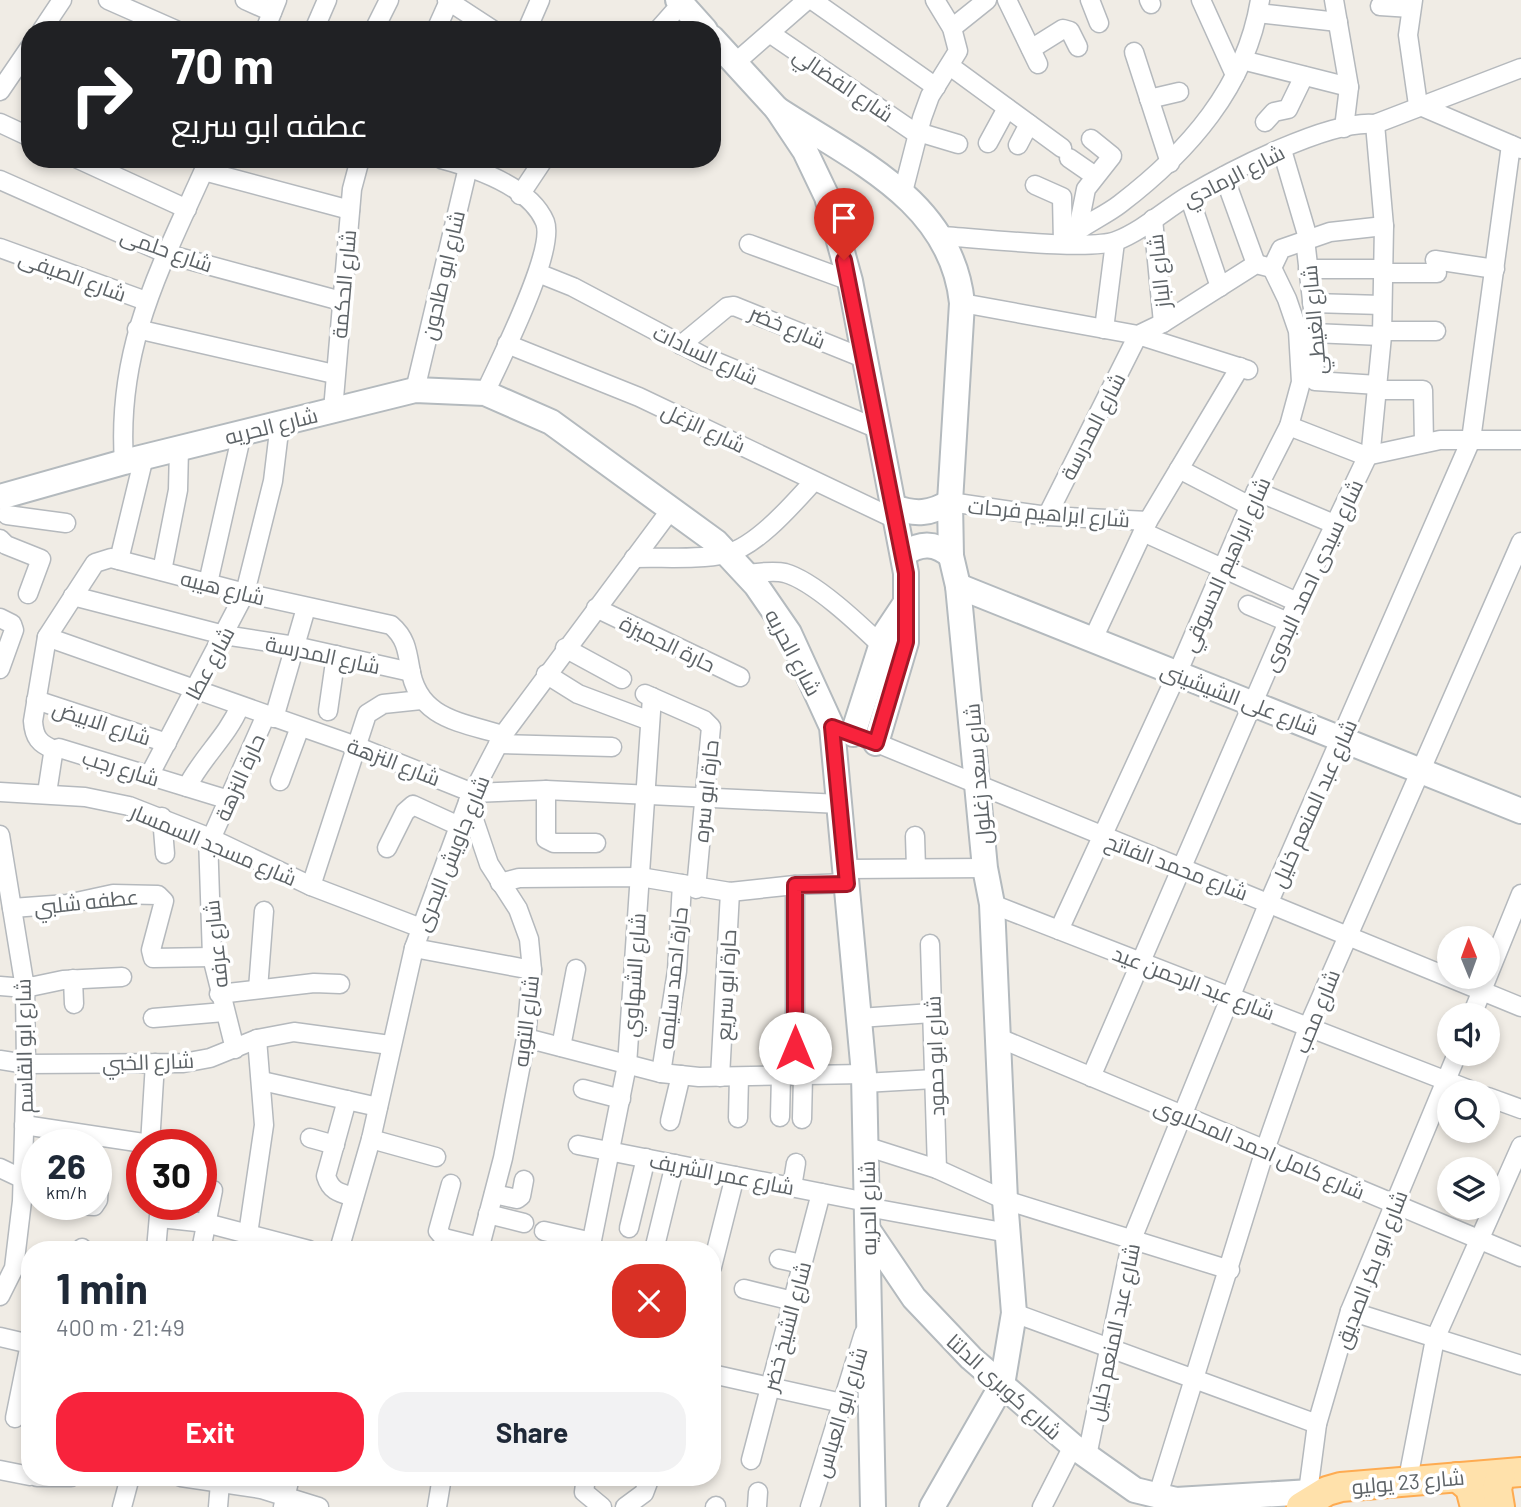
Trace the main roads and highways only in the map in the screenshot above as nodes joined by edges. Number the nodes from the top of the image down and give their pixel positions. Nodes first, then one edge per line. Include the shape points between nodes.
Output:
1 (1511, 1473) edge
2 (1457, 1477) junction
3 (1312, 1497) edge
4 (1475, 1507) edge
5 (1500, 1507) edge

1 - 2 main road, شارع 23 يوليو
1 - 5 main road via 1497,1489
2 - 3 main road, شارع 23 يوليو via 1362,1484
2 - 4 main road via 1470,1488

